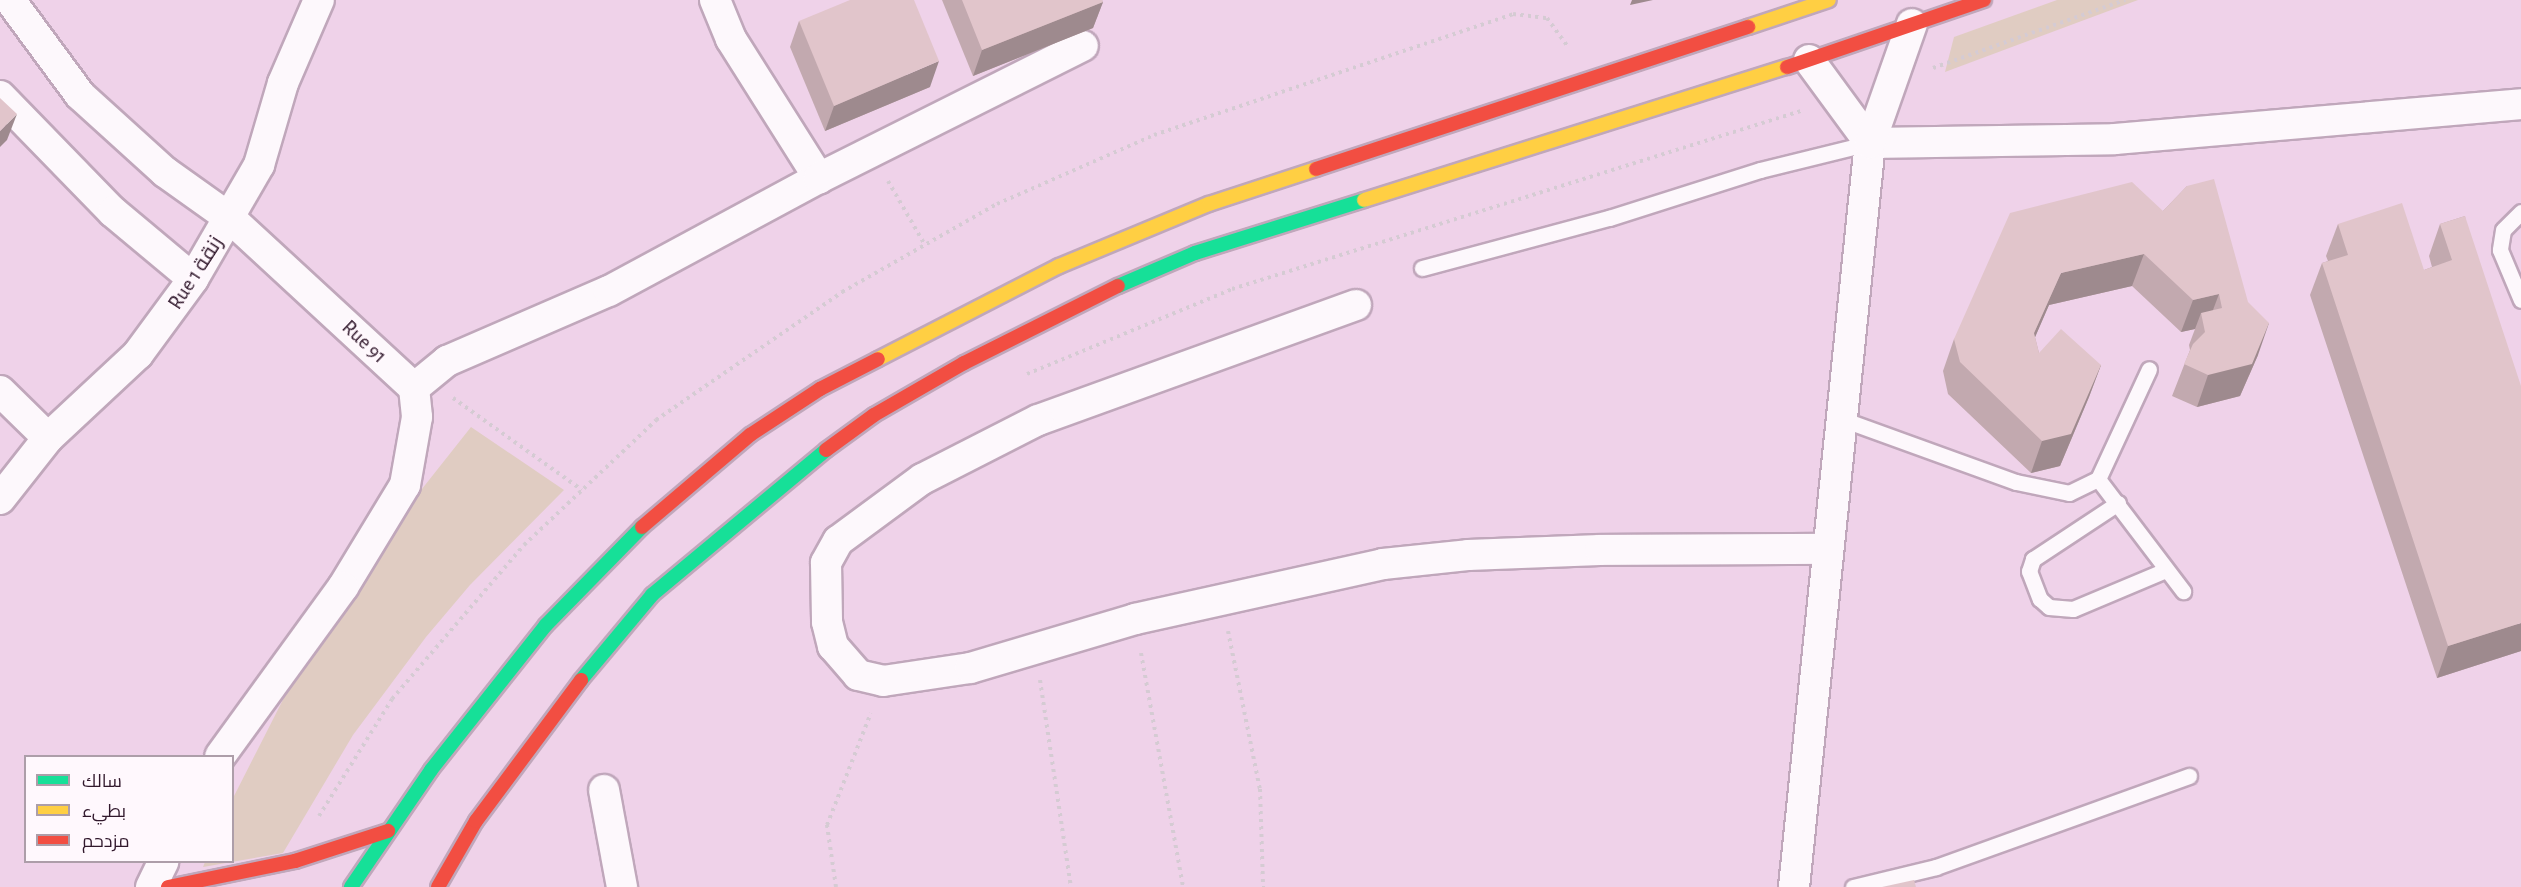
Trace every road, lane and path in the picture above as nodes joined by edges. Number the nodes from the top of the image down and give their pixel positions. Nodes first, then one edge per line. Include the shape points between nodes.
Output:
1 (10, 0) edge
2 (319, 0) edge
3 (715, 0) edge
4 (1829, 0) edge
5 (1984, 0) edge
6 (2125, 0) edge
7 (1912, 24) junction
8 (1083, 46) dead end
9 (1809, 60) junction
10 (1893, 82) junction
11 (0, 96) edge
12 (1838, 98) junction
13 (2521, 104) edge
14 (1870, 143) junction
15 (871, 152) junction
16 (819, 178) junction
17 (2521, 212) edge
18 (231, 219) junction
19 (925, 245) dead end
20 (1422, 268) dead end
21 (193, 279) junction
22 (2521, 300) edge
23 (1356, 305) dead end
24 (2149, 369) dead end
25 (1019, 377) dead end
26 (420, 383) junction
27 (0, 391) edge
28 (1839, 418) junction
29 (48, 438) junction
30 (2098, 478) junction
31 (582, 490) dead end
32 (0, 499) edge
33 (2118, 503) junction
34 (1826, 549) junction
35 (2166, 570) junction
36 (2183, 591) dead end
37 (1222, 601) junction
38 (1135, 620) junction
39 (1035, 647) junction
40 (883, 681) junction
41 (221, 755) edge
42 (2189, 776) dead end
43 (604, 790) dead end
44 (388, 831) junction
45 (162, 863) edge
46 (150, 887) edge
47 (168, 887) edge
48 (351, 887) edge
49 (438, 887) edge
50 (622, 887) edge
51 (836, 887) edge
52 (1071, 887) edge
53 (1183, 887) edge
54 (1263, 887) edge
55 (1794, 887) edge
56 (1854, 887) edge

1 - 18 street, Rue 91 via 80,95 165,171
2 - 18 street, Rue 1 زنقة via 283,83 259,165
3 - 16 street via 731,39
4 - 44 highway via 1209,204 1059,266 820,389 750,435 660,508 570,600 474,716
5 - 7 highway
6 - 10 path
7 - 9 highway
7 - 10 street
8 - 15 street
9 - 12 street
9 - 49 highway via 1258,232 1145,272 964,363 874,415 793,474 652,595 549,718 476,821
10 - 14 street
11 - 21 street via 113,212
12 - 14 street
12 - 25 path via 1232,289
13 - 14 street via 2115,140
14 - 20 lane via 1760,170 1609,219
14 - 28 street
15 - 16 street
15 - 19 path
16 - 26 street via 609,291 447,361
17 - 22 lane via 2503,230 2500,250
18 - 21 street, Rue 1 زنقة
18 - 26 street, Rue 91
21 - 29 street, Rue 1 زنقة via 138,354
23 - 40 street via 1038,420 922,479 855,526 838,541 826,563 827,622 833,646 858,675
24 - 30 lane
26 - 31 path
26 - 41 street via 405,485 343,587
27 - 29 street
28 - 30 lane via 2054,493 2069,493
28 - 34 street
29 - 32 street, Rue 1 زنقة
30 - 33 lane
33 - 35 lane
33 - 35 lane via 2033,559 2029,571 2040,598 2049,607 2073,609
34 - 37 street via 1468,555 1383,564
34 - 55 street
35 - 36 lane
37 - 38 street
37 - 54 path via 1260,789
38 - 39 street
38 - 53 path
39 - 40 street via 970,668
39 - 52 path
40 - 51 path via 827,825
42 - 56 lane via 1936,867
43 - 50 street
44 - 47 highway via 296,861
44 - 48 highway
45 - 46 street

